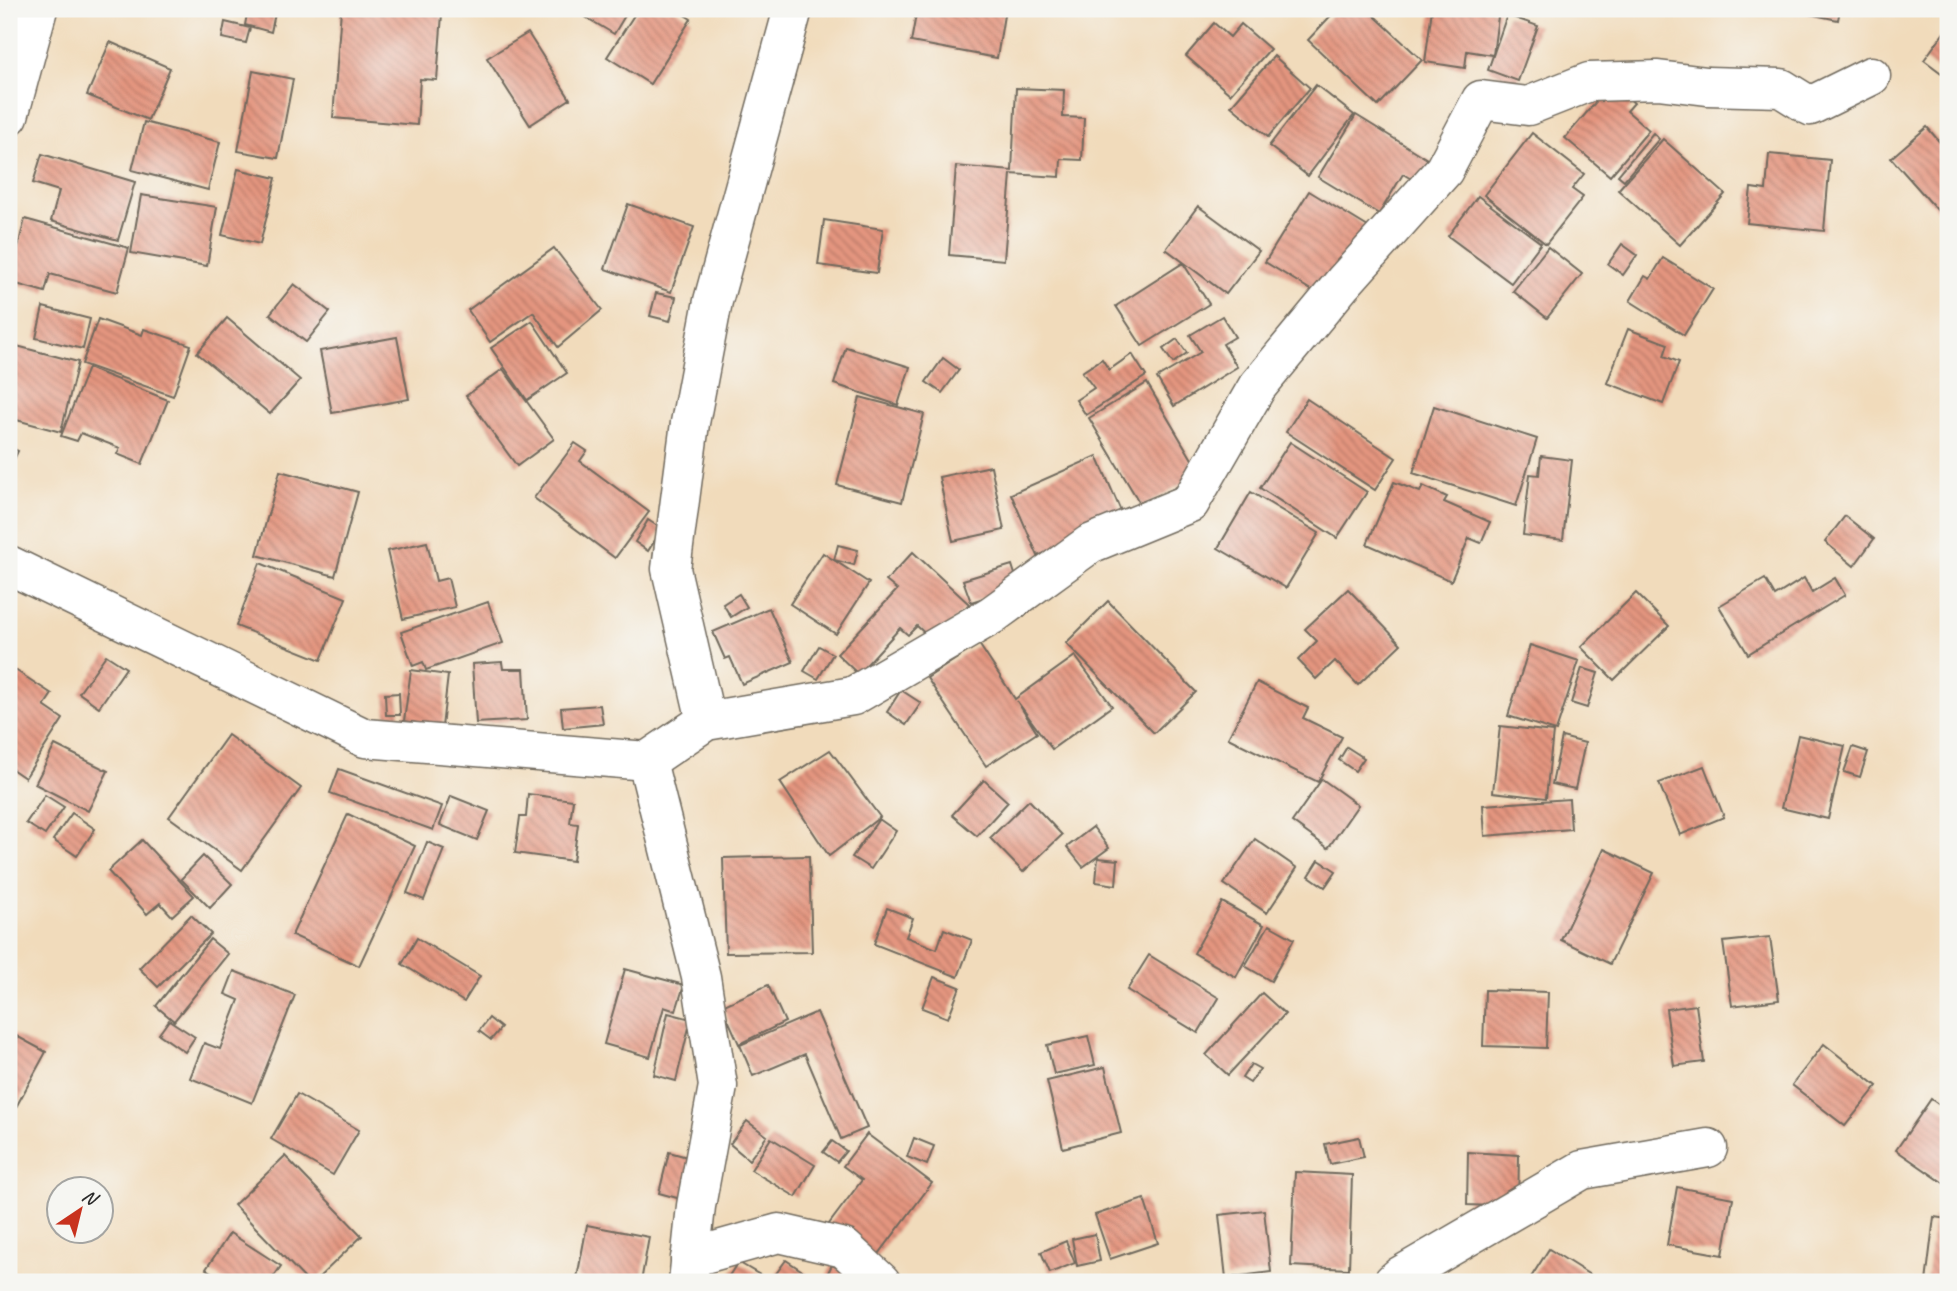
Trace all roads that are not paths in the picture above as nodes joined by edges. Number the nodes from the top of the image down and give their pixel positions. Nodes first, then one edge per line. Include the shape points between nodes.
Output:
1 (38, 9) edge
2 (793, 9) edge
3 (1871, 76) dead end
4 (9, 116) edge
5 (9, 565) edge
6 (706, 721) junction
7 (648, 761) junction
8 (1708, 1148) dead end
9 (689, 1270) edge
10 (881, 1282) edge
11 (1393, 1282) edge

1 - 4 street
2 - 6 street via 713,301 671,569
3 - 6 street via 1810,106 1781,88 1658,80 1588,82 1528,106 1480,100 1444,170 1257,387 1190,503 1090,544 992,615 853,696
5 - 7 street via 365,738
6 - 7 street
7 - 9 street via 702,977 718,1086
8 - 11 street via 1582,1170
9 - 10 street via 779,1233 844,1248

